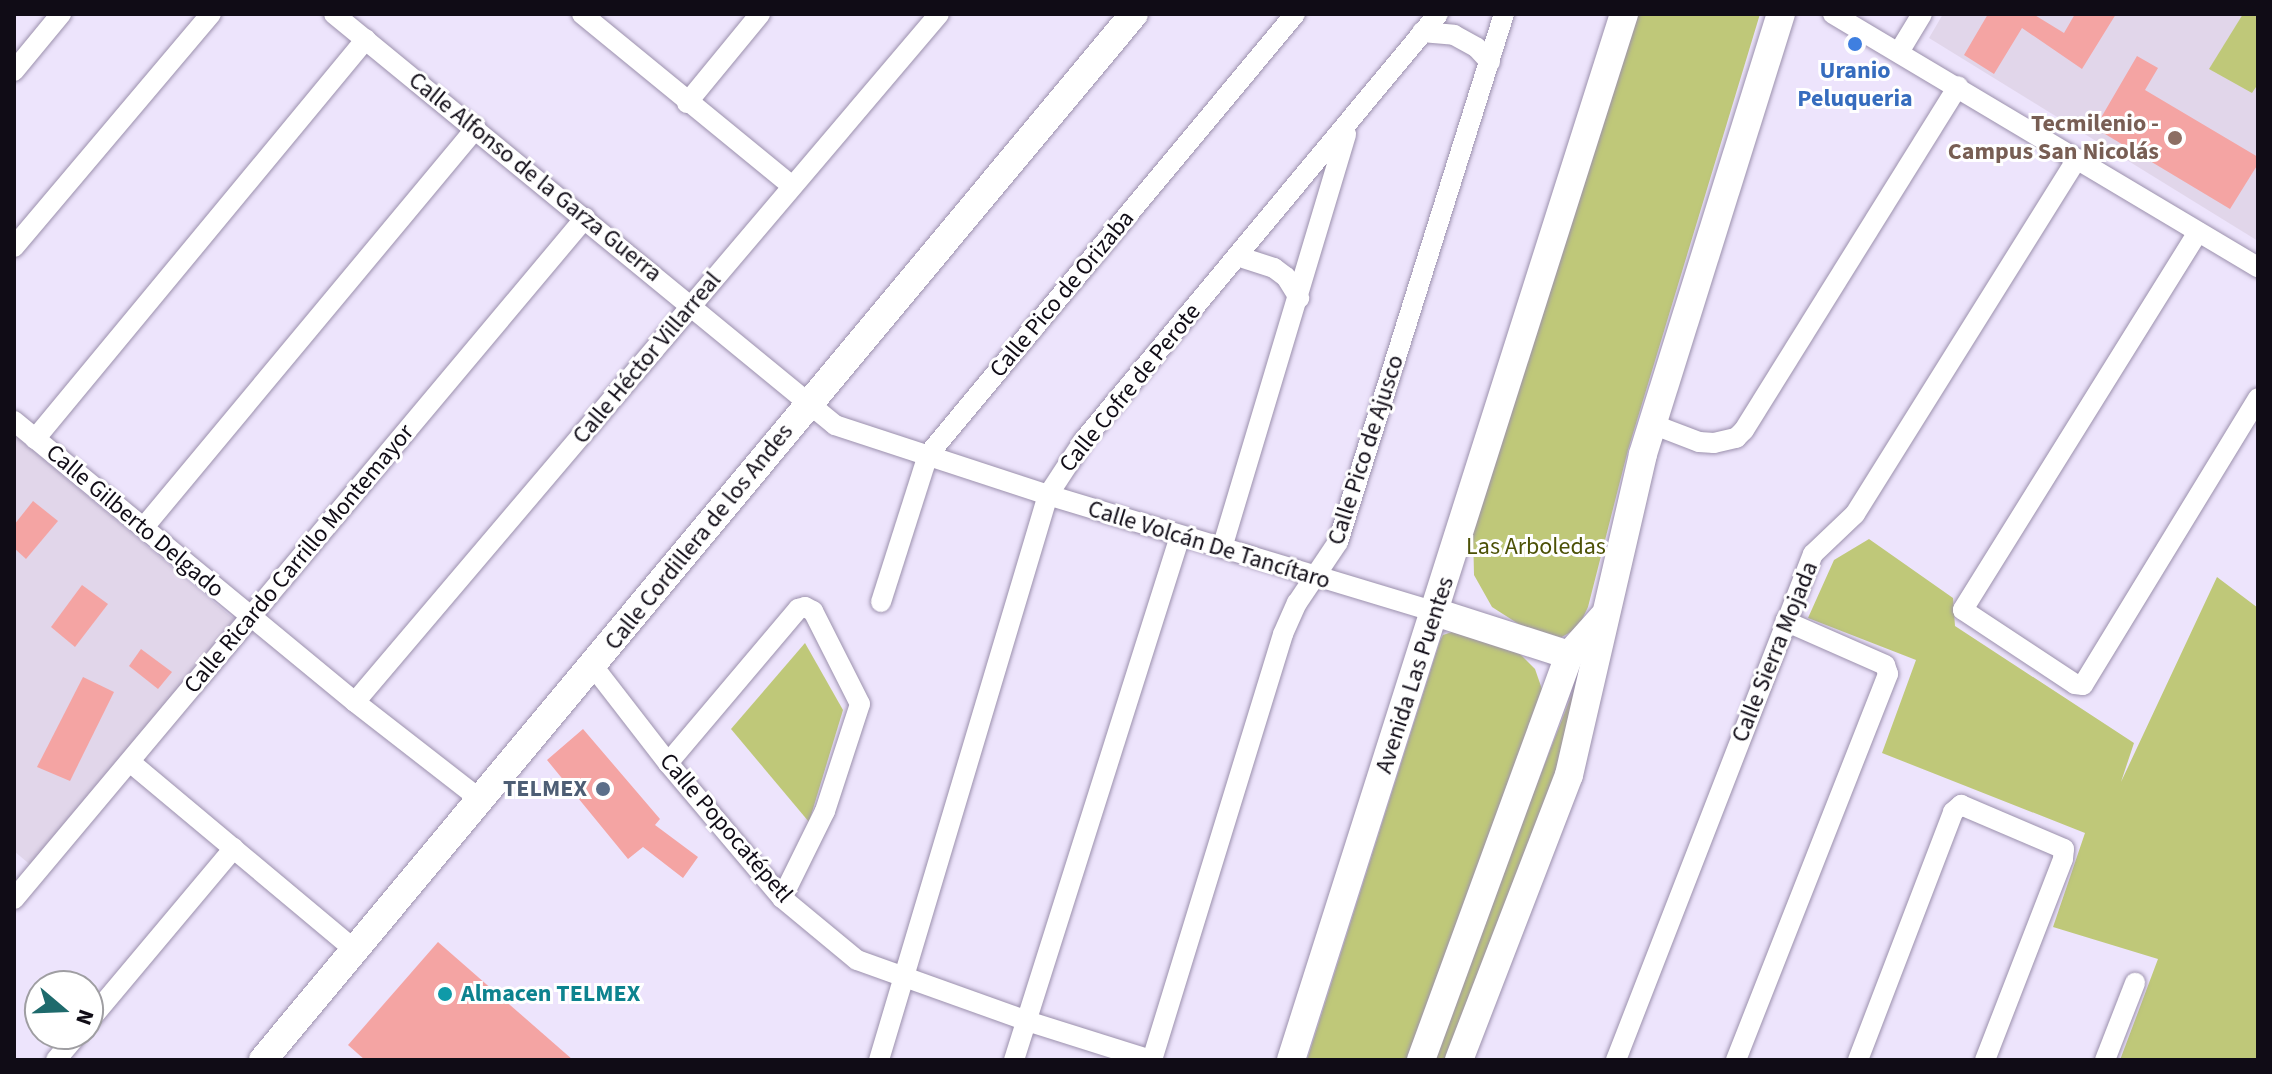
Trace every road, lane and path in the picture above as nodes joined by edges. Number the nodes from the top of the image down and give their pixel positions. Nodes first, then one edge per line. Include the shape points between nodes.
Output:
1 (61, 14) edge
2 (211, 14) edge
3 (334, 14) edge
4 (582, 14) edge
5 (760, 14) edge
6 (939, 14) edge
7 (1134, 14) edge
8 (1295, 14) edge
9 (1438, 14) edge
10 (1504, 14) edge
11 (1624, 14) edge
12 (1781, 14) edge
13 (1833, 14) edge
14 (1922, 14) edge
15 (1422, 32) junction
16 (366, 39) junction
17 (1899, 52) junction
18 (1490, 62) junction
19 (15, 65) edge
20 (1958, 86) junction
21 (687, 103) junction
22 (1348, 126) junction
23 (476, 128) junction
24 (2077, 159) junction
25 (792, 186) junction
26 (585, 218) junction
27 (2198, 232) junction
28 (14, 247) edge
29 (1237, 256) junction
30 (2258, 267) edge
31 (1299, 298) junction
32 (691, 306) junction
33 (2258, 398) edge
34 (807, 405) junction
35 (14, 421) edge
36 (1652, 424) junction
37 (35, 439) junction
38 (928, 455) junction
39 (1048, 495) junction
40 (144, 527) junction
41 (1180, 536) junction
42 (1222, 548) junction
43 (1316, 578) junction
44 (881, 602) dead end
45 (1435, 612) junction
46 (250, 616) junction
47 (1603, 617) junction
48 (1785, 621) junction
49 (1569, 655) junction
50 (593, 666) junction
51 (355, 702) junction
52 (130, 762) junction
53 (668, 763) junction
54 (481, 800) junction
55 (234, 848) junction
56 (782, 898) junction
57 (14, 899) edge
58 (356, 951) junction
59 (905, 979) junction
60 (2135, 983) dead end
61 (104, 1003) edge
62 (1027, 1021) junction
63 (263, 1060) edge
64 (879, 1060) edge
65 (1014, 1060) edge
66 (1152, 1060) edge
67 (1291, 1060) edge
68 (1421, 1060) edge
69 (1459, 1060) edge
70 (1616, 1060) edge
71 (1736, 1060) edge
72 (1858, 1060) edge
73 (1985, 1060) edge
74 (2105, 1060) edge

1 - 19 street
2 - 28 street
3 - 16 street, Calle Alfonso de la Garza Guerra
4 - 21 street
5 - 21 street
6 - 25 street, Calle Héctor Villarreal
7 - 34 street, Calle Cordillera de los Andes
8 - 38 street, Calle Pico de Orizaba
9 - 15 street, Calle Cofre de Perote
10 - 18 street, Calle Pico de Ajusco
11 - 45 street, Avenida Las Puentes
12 - 36 street
13 - 17 street
14 - 17 street
15 - 18 street via 1454,35
15 - 22 street, Calle Cofre de Perote
16 - 23 street, Calle Alfonso de la Garza Guerra
16 - 37 street
17 - 20 street
18 - 43 street, Calle Pico de Ajusco via 1341,534
20 - 24 street
20 - 36 street via 1744,430 1736,438 1714,443
21 - 25 street
22 - 29 street, Calle Cofre de Perote
22 - 31 street
23 - 26 street, Calle Alfonso de la Garza Guerra
23 - 40 street
24 - 27 street
24 - 48 street, Calle Sierra Mojada via 1855,514 1813,554
25 - 32 street, Calle Héctor Villarreal
26 - 32 street, Calle Alfonso de la Garza Guerra
26 - 46 street, Calle Ricardo Carrillo Montemayor
27 - 30 street
27 - 33 street via 1962,609 2083,685
29 - 31 street via 1274,268
29 - 39 street, Calle Cofre de Perote via 1084,440
31 - 42 street
32 - 34 street, Calle Alfonso de la Garza Guerra
32 - 51 street, Calle Héctor Villarreal
34 - 38 street, Calle Volcán De Tancítaro via 835,425
34 - 50 street, Calle Cordillera de los Andes
35 - 37 street, Calle Gilberto Delgado
36 - 47 street
37 - 40 street, Calle Gilberto Delgado
38 - 39 street, Calle Volcán De Tancítaro
38 - 44 street, Calle Pico de Orizaba
39 - 41 street, Calle Volcán De Tancítaro
39 - 59 street, Calle Cofre de Perote
40 - 46 street, Calle Gilberto Delgado
41 - 42 street, Calle Volcán De Tancítaro
41 - 62 street
42 - 43 street, Calle Volcán De Tancítaro
43 - 45 street, Calle Volcán De Tancítaro
43 - 66 street, Calle Pico de Ajusco via 1283,634
45 - 49 street
45 - 67 street, Avenida Las Puentes
46 - 51 street, Calle Gilberto Delgado
46 - 52 street, Calle Ricardo Carrillo Montemayor
47 - 49 street
47 - 69 street via 1569,775
48 - 70 street, Calle Sierra Mojada
48 - 71 street via 1885,665 1888,674
49 - 68 street
50 - 53 street, Calle Popocatépetl
50 - 54 street, Calle Cordillera de los Andes
51 - 54 street, Calle Gilberto Delgado
52 - 55 street
52 - 57 street, Calle Ricardo Carrillo Montemayor
53 - 56 street, Calle Popocatépetl
53 - 56 street via 798,609 813,611 860,704 825,811
54 - 58 street, Calle Cordillera de los Andes
55 - 58 street
55 - 61 street
56 - 59 street, Calle Popocatépetl via 863,964
58 - 63 street, Calle Cordillera de los Andes
59 - 62 street, Calle Popocatépetl
59 - 64 street, Calle Cofre de Perote
60 - 74 street
62 - 65 street
62 - 66 street, Calle Popocatépetl
72 - 73 street via 1958,806 2064,851

